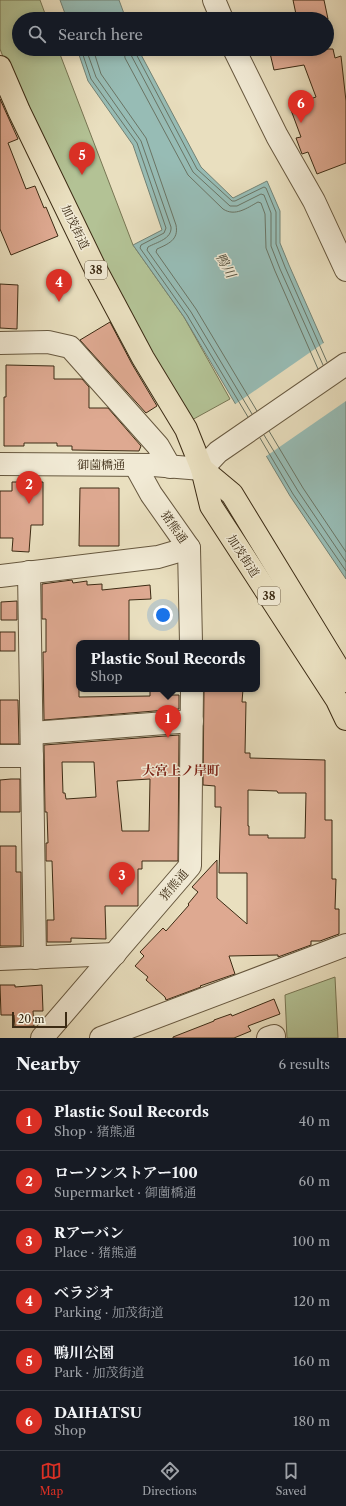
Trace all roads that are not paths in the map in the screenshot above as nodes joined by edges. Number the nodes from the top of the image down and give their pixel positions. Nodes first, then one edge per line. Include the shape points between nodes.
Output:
1 (214, 0) edge
2 (219, 12) edge
3 (237, 56) edge
4 (0, 67) edge
5 (346, 270) edge
6 (0, 343) edge
7 (346, 364) edge
8 (0, 464) edge
9 (134, 465) junction
10 (170, 467) junction
11 (202, 469) junction
12 (189, 548) junction
13 (29, 572) junction
14 (0, 576) edge
15 (191, 640) edge
16 (346, 681) edge
17 (192, 692) edge
18 (346, 719) edge
19 (192, 721) junction
20 (32, 733) junction
21 (0, 756) edge
22 (32, 756) junction
23 (346, 945) edge
24 (115, 954) junction
25 (35, 958) junction
26 (0, 959) edge
27 (42, 1038) edge
28 (101, 1038) edge

1 - 2 street
3 - 5 street via 277,136 314,201
4 - 11 main road, 加茂街道 / 38 via 95,268 143,358 186,429
6 - 10 street via 48,342 70,347 158,446
7 - 11 street via 218,452
8 - 9 street, 御薗橋通
9 - 10 street, 御薗橋通
9 - 12 street, 猪熊通
10 - 11 street, 御薗橋通
11 - 16 main road, 加茂街道 / 38 via 232,494
11 - 18 main road, 加茂街道 / 38 via 211,506 337,700
12 - 13 street via 158,557
12 - 15 street, 猪熊通
13 - 14 street
13 - 20 street
17 - 19 street, 猪熊通
19 - 20 street
19 - 24 street, 猪熊通 via 190,866
20 - 22 street
21 - 22 street
22 - 25 street
23 - 28 street
24 - 25 street
24 - 27 street, 猪熊通
25 - 26 street

